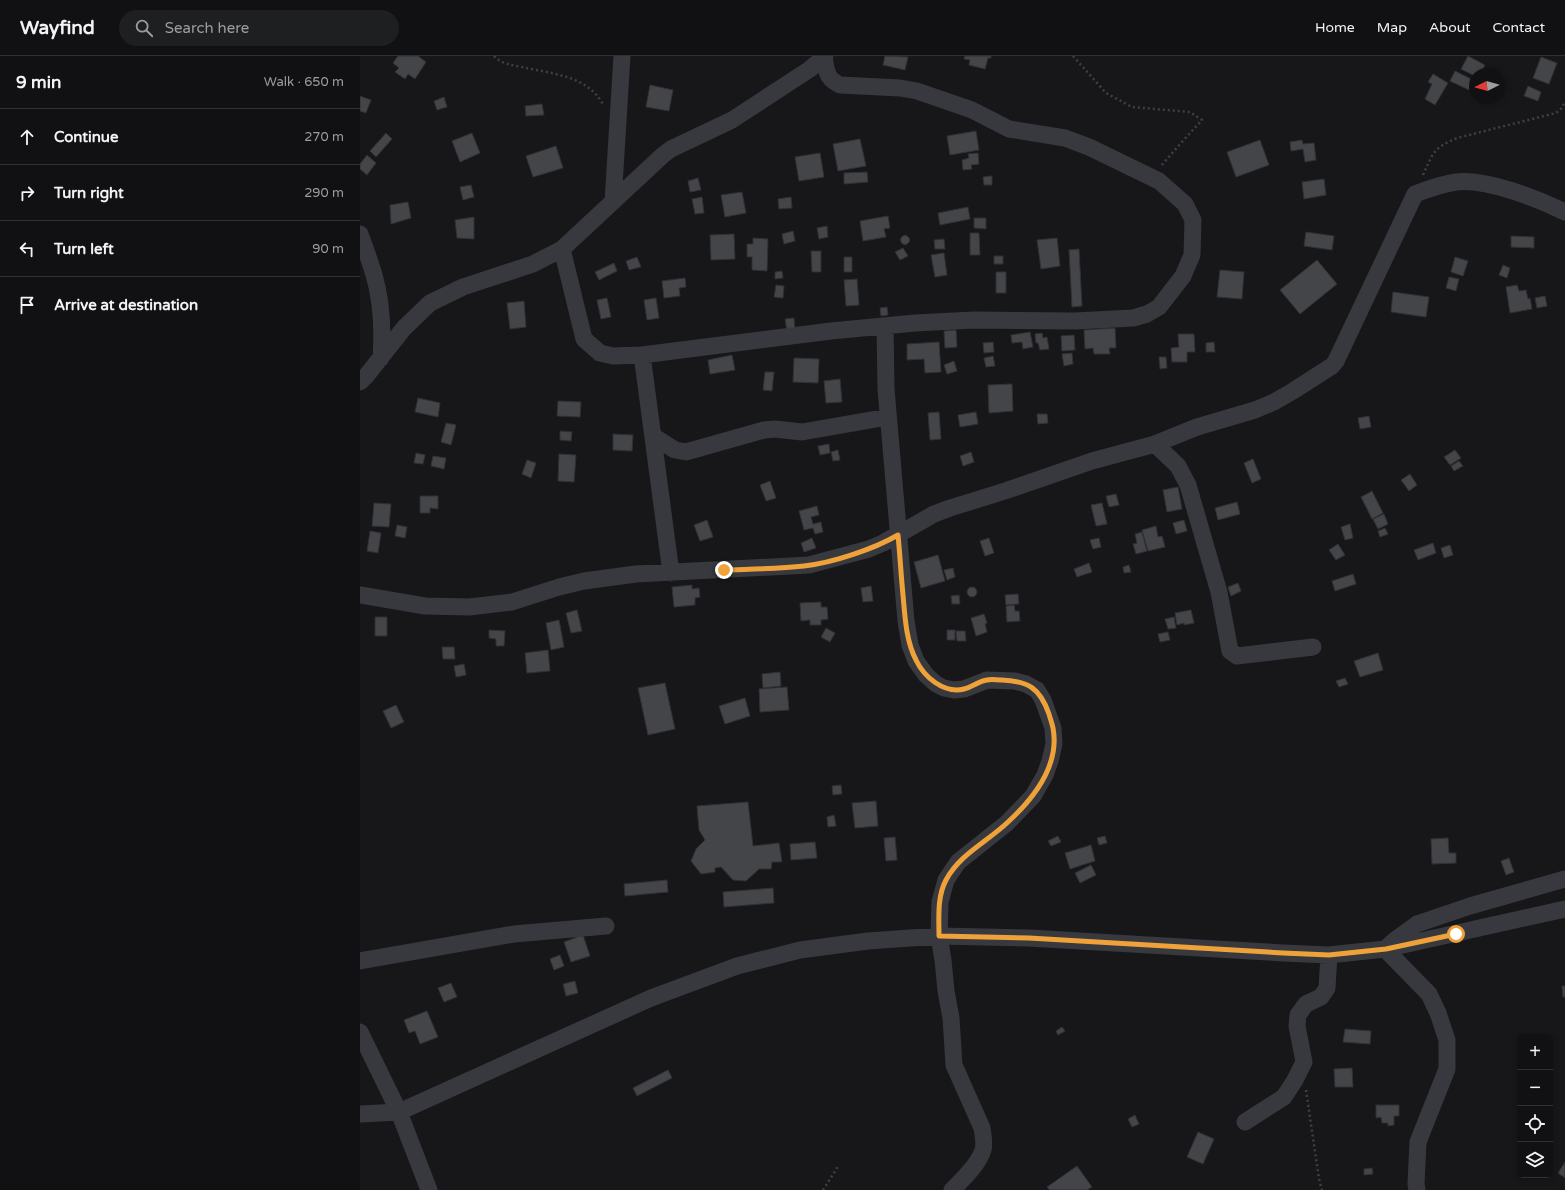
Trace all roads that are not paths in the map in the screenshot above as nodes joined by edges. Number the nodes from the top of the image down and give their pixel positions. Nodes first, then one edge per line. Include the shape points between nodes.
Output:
1 (622, 56) edge
2 (825, 56) edge
3 (613, 202) junction
4 (1565, 212) edge
5 (360, 234) edge
6 (562, 249) junction
7 (885, 326) junction
8 (642, 355) junction
9 (381, 358) junction
10 (360, 382) edge
11 (888, 417) junction
12 (653, 436) junction
13 (1156, 444) junction
14 (898, 535) junction
15 (671, 573) junction
16 (360, 595) edge
17 (1313, 647) dead end
18 (1565, 879) edge
19 (1565, 909) edge
20 (606, 926) dead end
21 (939, 936) junction
22 (1386, 949) junction
23 (1329, 955) junction
24 (360, 961) edge
25 (360, 1032) edge
26 (399, 1112) junction
27 (360, 1114) edge
28 (1245, 1122) dead end
29 (429, 1190) edge
30 (952, 1190) edge
31 (1417, 1190) edge

1 - 3 street
2 - 3 street via 810,69 732,120 663,155
2 - 7 street via 828,76 840,85 916,91 972,110 1009,129 1065,138 1089,147 1158,181 1185,204 1193,220 1192,255 1183,276 1159,307 1147,314 1133,318 1075,321 974,320
3 - 6 street
4 - 13 street via 1520,193 1472,182 1448,183 1415,194 1332,366 1274,402 1197,427
5 - 9 street via 379,297
6 - 8 street via 584,339 600,353 613,356
6 - 9 street via 533,264 463,287 430,303 404,328
7 - 8 street
7 - 11 street
8 - 12 street
9 - 10 street
11 - 12 street via 802,432 764,430 686,452 675,450
11 - 14 street
12 - 15 street
13 - 14 street via 1092,461 950,508 934,514
13 - 17 street via 1178,466 1188,485 1219,592 1230,651 1237,656
14 - 15 street via 869,549 810,565
14 - 21 street via 910,645 916,661 926,675 940,686 954,690 987,680 1026,684 1036,690 1043,700 1053,728 1054,744 1050,761 1033,796 1007,823 958,862 946,880 940,902
15 - 16 street via 636,574 584,581 512,602 470,607 425,606
18 - 22 street via 1417,924
19 - 22 street
20 - 24 street via 514,934
21 - 23 street via 1029,938
21 - 26 street via 800,950 737,966 651,998
21 - 30 street via 951,1018 954,1065 982,1128 984,1139 984,1150 977,1162
22 - 23 street
22 - 31 street via 1429,994 1447,1040 1447,1069 1418,1142
23 - 28 street via 1327,988 1321,997 1306,1004 1298,1015 1297,1026 1304,1062 1295,1080 1284,1097
25 - 26 street
26 - 27 street
26 - 29 street

